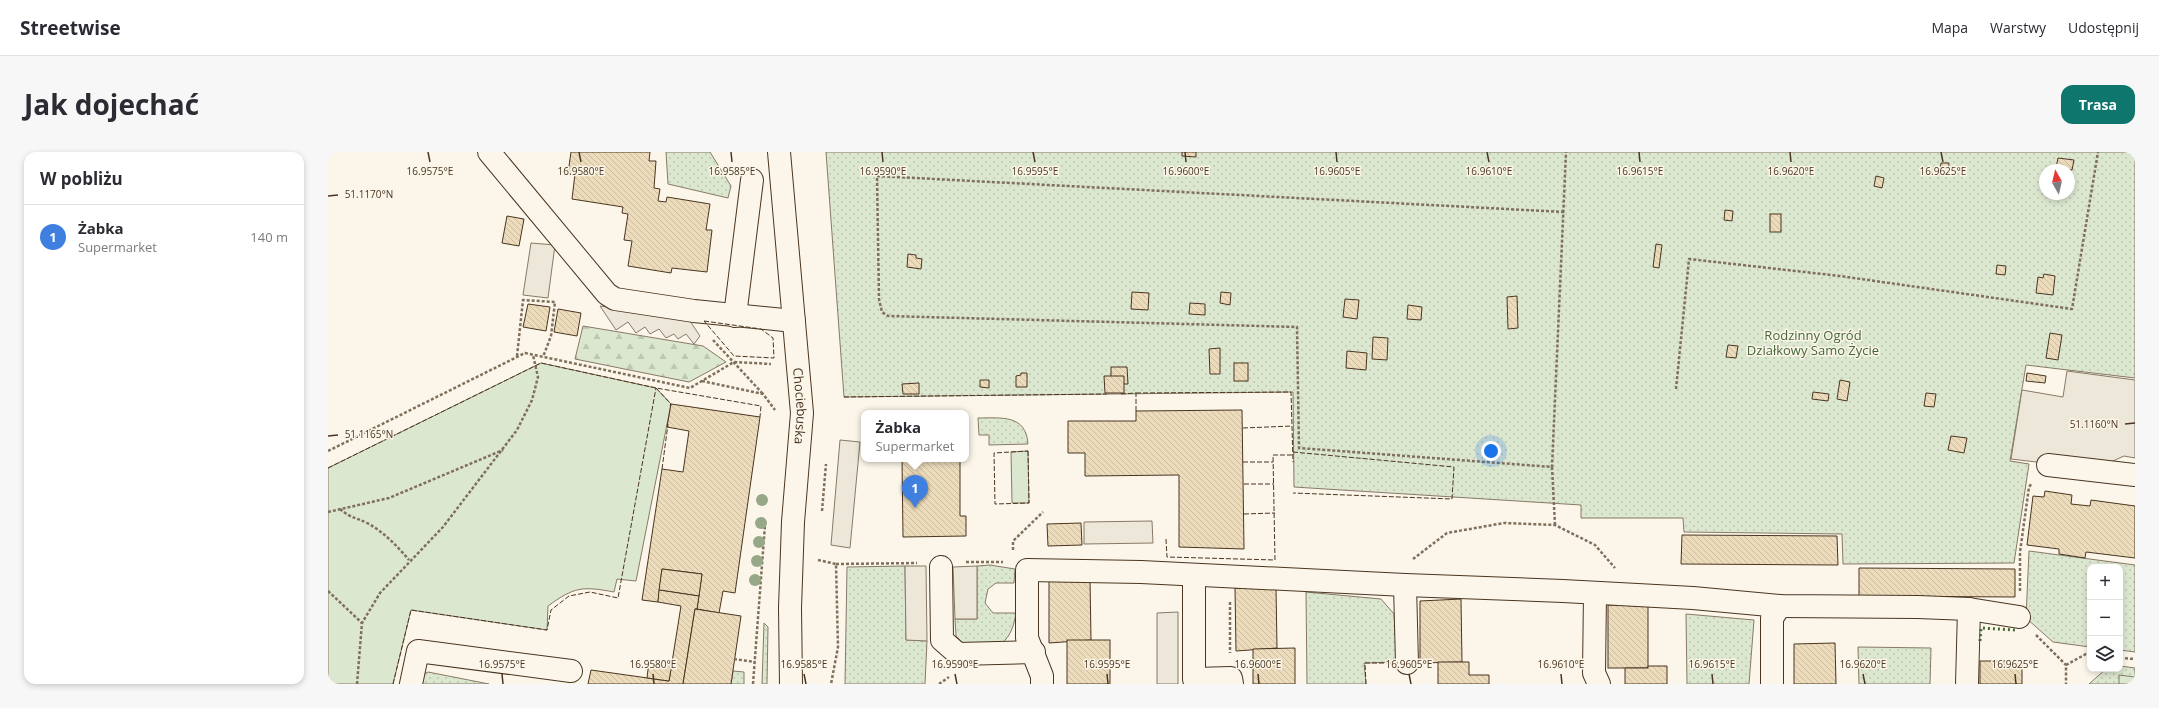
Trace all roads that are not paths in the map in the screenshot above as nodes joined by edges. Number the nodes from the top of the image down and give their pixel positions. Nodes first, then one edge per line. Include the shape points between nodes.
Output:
1 (489, 152) edge
2 (779, 152) edge
3 (752, 180) dead end
4 (735, 316) junction
5 (794, 321) junction
6 (2048, 465) road end
7 (2135, 476) edge
8 (941, 567) dead end
9 (1194, 575) junction
10 (1405, 586) junction
11 (1595, 593) junction
12 (1780, 606) junction
13 (1969, 610) junction
14 (2019, 617) road end
15 (1034, 652) junction
16 (1407, 663) dead end
17 (571, 671) dead end
18 (411, 684) edge
19 (791, 684) edge
20 (1042, 684) edge
21 (1232, 684) edge
22 (1599, 684) edge
23 (1772, 684) edge
24 (1966, 684) edge

1 - 4 street via 607,294 615,299
2 - 5 street, Chociebuska
3 - 4 street
4 - 5 street
5 - 19 street, Chociebuska via 802,413 793,522
6 - 7 street
8 - 15 street via 942,640 958,654
9 - 10 street
9 - 15 street via 1027,570 1027,638
9 - 21 street via 1194,678 1231,678
10 - 11 street
10 - 16 street
11 - 12 street
11 - 22 street via 1594,673
12 - 13 street
12 - 23 street via 1772,618
13 - 14 street
13 - 24 street
15 - 20 street
17 - 18 street via 418,652

